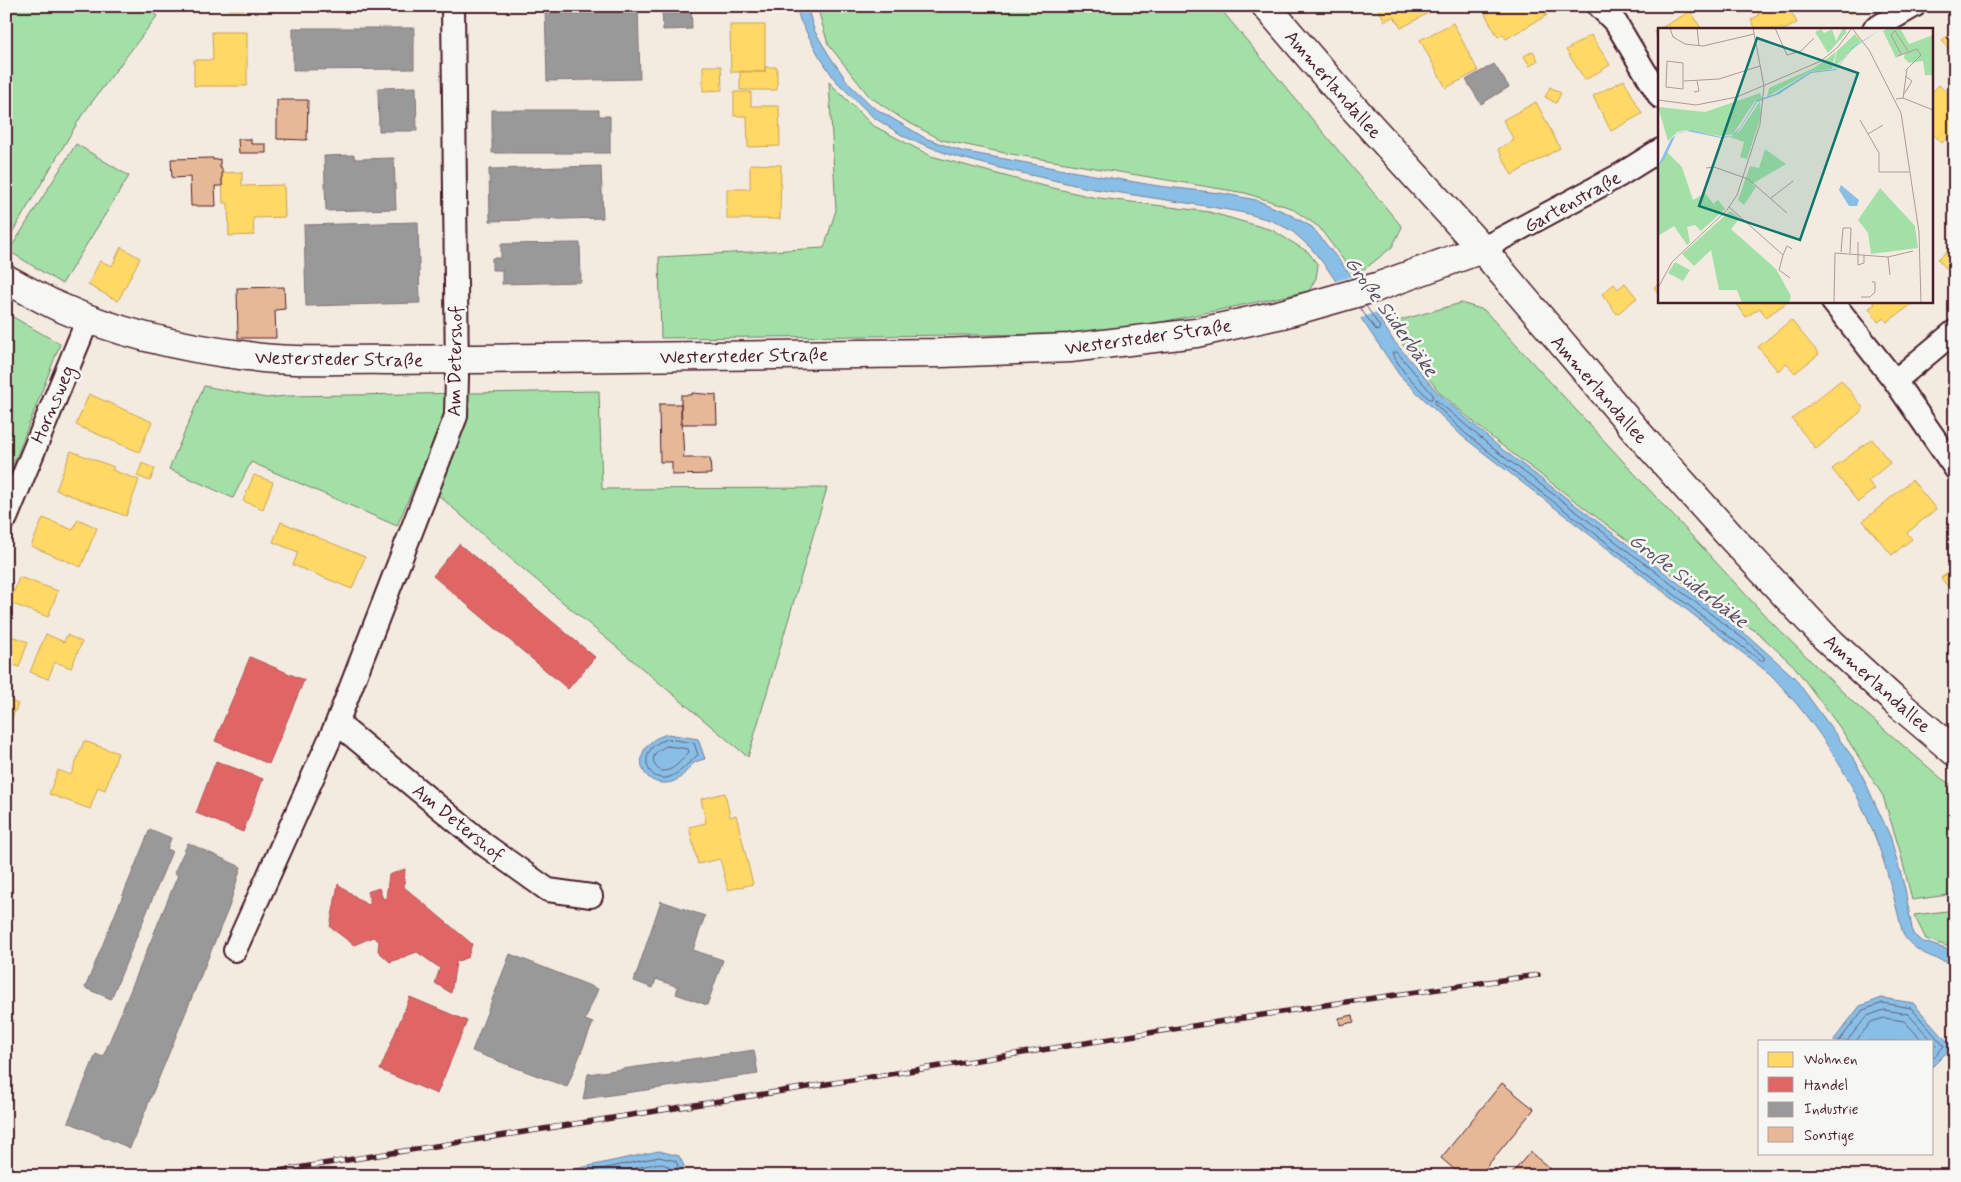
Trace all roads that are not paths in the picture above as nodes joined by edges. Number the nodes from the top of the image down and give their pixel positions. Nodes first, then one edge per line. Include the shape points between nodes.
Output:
1 (453, 6) edge
2 (1266, 6) edge
3 (1599, 6) edge
4 (1914, 6) edge
5 (1876, 28) edge
6 (1658, 94) edge
7 (1658, 151) edge
8 (1482, 250) junction
9 (6, 279) edge
10 (1833, 302) edge
11 (88, 319) junction
12 (1955, 331) edge
13 (456, 358) junction
14 (1896, 381) junction
15 (1955, 468) edge
16 (6, 518) edge
17 (337, 724) junction
18 (1955, 752) edge
19 (591, 896) dead end
20 (235, 950) dead end

1 - 13 street, Am Detershof
2 - 8 main road, Ammerlandallee
3 - 6 street via 1616,23
4 - 5 street
7 - 8 street, Gartenstraße
8 - 13 main road, Westersteder Straße via 1332,300 1196,333 1070,348 950,353
8 - 18 main road, Ammerlandallee via 1645,441 1825,637
9 - 11 main road, Westersteder Straße
10 - 14 street
11 - 13 main road, Westersteder Straße via 165,343 248,357 297,360
11 - 16 street, Hornsweg
12 - 14 street
13 - 17 street, Am Detershof via 456,416
14 - 15 street
17 - 19 street, Am Detershof via 485,845 548,890
17 - 20 street, Am Detershof

